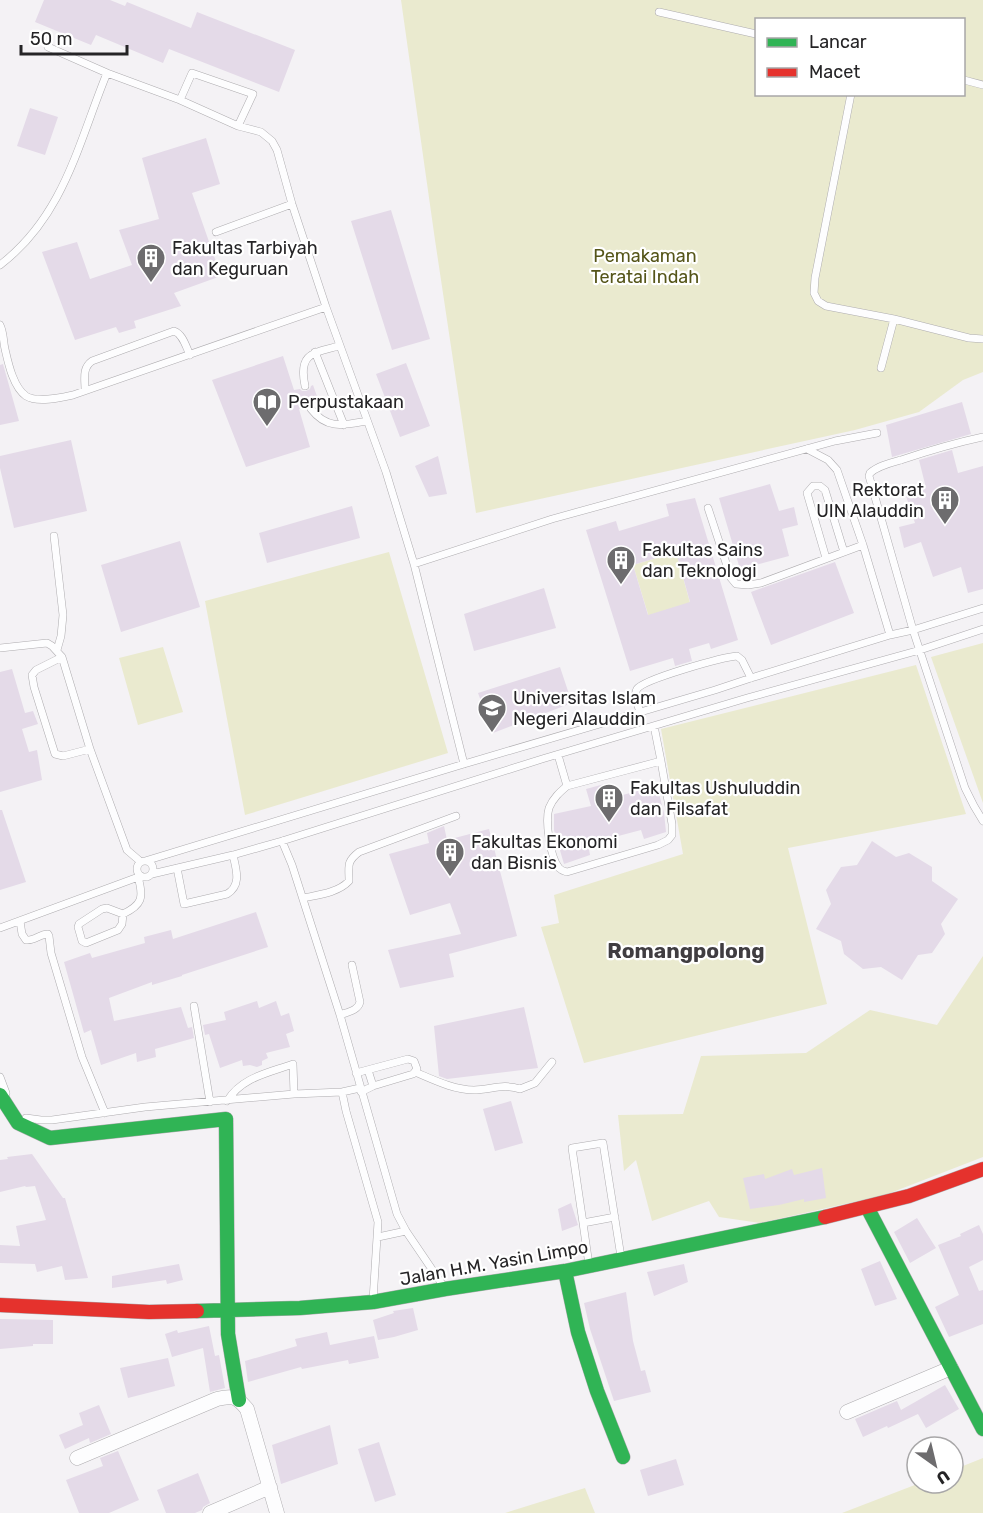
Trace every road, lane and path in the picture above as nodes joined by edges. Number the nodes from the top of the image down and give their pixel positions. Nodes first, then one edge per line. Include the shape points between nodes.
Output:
1 (659, 12) dead end
2 (755, 34) edge
3 (48, 47) dead end
4 (107, 73) junction
5 (965, 80) edge
6 (983, 85) edge
7 (851, 96) edge
8 (180, 100) junction
9 (238, 126) junction
10 (292, 204) junction
11 (216, 232) dead end
12 (0, 265) edge
13 (326, 307) junction
14 (894, 319) junction
15 (0, 325) edge
16 (983, 339) edge
17 (339, 346) junction
18 (315, 352) junction
19 (190, 355) junction
20 (881, 368) dead end
21 (304, 386) dead end
22 (86, 390) junction
23 (311, 409) dead end
24 (367, 421) junction
25 (344, 425) junction
26 (877, 433) dead end
27 (983, 436) edge
28 (807, 449) junction
29 (708, 508) dead end
30 (54, 536) dead end
31 (862, 545) junction
32 (844, 552) junction
33 (826, 558) junction
34 (414, 564) junction
35 (983, 608) edge
36 (983, 629) edge
37 (913, 630) junction
38 (890, 635) junction
39 (0, 648) edge
40 (920, 650) junction
41 (59, 654) junction
42 (751, 678) junction
43 (640, 712) junction
44 (654, 726) junction
45 (90, 749) junction
46 (558, 755) junction
47 (661, 761) junction
48 (464, 764) junction
49 (567, 786) junction
50 (456, 816) dead end
51 (983, 821) edge
52 (282, 841) junction
53 (233, 855) junction
54 (143, 862) junction
55 (177, 868) junction
56 (152, 874) junction
57 (139, 877) junction
58 (303, 898) junction
59 (123, 914) junction
60 (20, 921) junction
61 (0, 928) edge
62 (352, 965) dead end
63 (194, 1006) dead end
64 (340, 1015) junction
65 (552, 1062) dead end
66 (368, 1070) junction
67 (416, 1072) junction
68 (356, 1073) junction
69 (0, 1077) edge
70 (374, 1086) junction
71 (360, 1090) junction
72 (342, 1092) junction
73 (294, 1094) junction
74 (0, 1095) edge
75 (227, 1101) junction
76 (210, 1102) junction
77 (105, 1113) junction
78 (983, 1169) edge
79 (867, 1208) junction
80 (615, 1217) junction
81 (583, 1223) junction
82 (406, 1231) junction
83 (378, 1237) junction
84 (622, 1259) junction
85 (590, 1266) junction
86 (565, 1271) junction
87 (445, 1289) junction
88 (373, 1302) junction
89 (0, 1305) edge
90 (228, 1311) junction
91 (951, 1368) junction
92 (239, 1400) junction
93 (846, 1412) dead end
94 (983, 1429) edge
95 (623, 1457) dead end
96 (77, 1458) dead end
97 (270, 1487) junction
98 (210, 1513) edge
99 (278, 1513) edge

1 - 2 lane
3 - 4 lane
4 - 8 lane
4 - 12 lane via 52,207 36,231
5 - 6 lane
7 - 14 lane via 814,293 826,306
8 - 9 lane
8 - 9 lane via 192,73 253,94
9 - 10 lane via 261,132 272,141
10 - 11 lane
10 - 13 lane
13 - 17 lane
13 - 19 lane
14 - 16 lane
14 - 20 lane
15 - 22 lane via 13,378 26,396 58,399
17 - 18 lane
17 - 24 lane
18 - 21 lane via 303,366
18 - 25 lane
19 - 22 lane
19 - 22 lane via 181,335 174,331 92,361 86,367
23 - 25 lane via 324,422
24 - 25 lane
24 - 34 lane
26 - 28 lane
27 - 37 lane via 870,472
28 - 31 lane via 828,460 837,470
28 - 34 lane via 552,519
29 - 33 lane via 736,584 761,583
30 - 41 lane via 63,615
31 - 32 lane
31 - 38 lane
32 - 33 lane
32 - 33 lane via 825,490 813,486 807,493
34 - 48 lane
35 - 37 lane
36 - 40 lane
37 - 38 lane
37 - 40 lane
38 - 42 lane
39 - 41 lane via 47,644
40 - 44 lane
40 - 51 lane via 965,788
41 - 45 lane
41 - 45 lane via 32,675 55,754 63,756
42 - 43 lane
42 - 43 lane via 737,656 722,658 643,684 635,693
43 - 48 lane
44 - 46 lane
44 - 47 lane
45 - 54 lane via 127,850
46 - 49 lane
46 - 52 lane
47 - 49 lane
47 - 49 lane via 672,824 668,840 567,872 556,863 547,819 556,796
48 - 54 lane
50 - 58 lane via 359,852 351,858 346,885
52 - 53 lane
52 - 58 lane
53 - 55 lane
53 - 55 lane via 237,878 233,890 184,904
54 - 56 lane via 149,862
54 - 57 lane via 137,869
55 - 56 lane
56 - 57 lane
57 - 59 lane via 139,904
57 - 60 lane
58 - 64 lane
59 - 59 lane via 118,930 86,943 82,941 78,927 82,921 107,908
60 - 61 lane
60 - 77 lane via 26,940 49,936 82,1057
62 - 64 lane via 360,1002 356,1009
63 - 76 lane
64 - 68 lane
65 - 67 lane via 535,1083 520,1089 462,1089
66 - 67 lane via 408,1059 414,1061
66 - 68 lane
66 - 70 lane
67 - 70 lane
68 - 71 lane
69 - 77 lane via 12,1105 25,1118 52,1120
70 - 71 lane
71 - 72 lane
71 - 82 lane via 397,1214
72 - 73 lane
72 - 83 lane via 378,1222
73 - 75 lane
73 - 75 lane via 293,1064 250,1079
74 - 90 main road via 18,1123 50,1138 226,1119
75 - 76 lane
76 - 77 lane
78 - 79 main road, Jalan H.M. Yasin Limpo
79 - 84 main road, Jalan H.M. Yasin Limpo
79 - 91 main road
80 - 81 lane
80 - 81 lane via 603,1143 572,1148
80 - 84 lane
81 - 85 lane
82 - 83 lane
82 - 87 lane
83 - 88 lane
84 - 85 main road, Jalan H.M. Yasin Limpo
85 - 86 main road, Jalan H.M. Yasin Limpo
86 - 87 main road, Jalan H.M. Yasin Limpo
86 - 95 main road via 578,1332
87 - 88 main road, Jalan H.M. Yasin Limpo
88 - 90 main road, Jalan H.M. Yasin Limpo
89 - 90 main road, Jalan H.M. Yasin Limpo via 149,1312
90 - 92 main road
91 - 93 street
91 - 94 main road
92 - 96 street via 229,1396 217,1399
92 - 97 street via 247,1410
97 - 98 street
97 - 99 street

